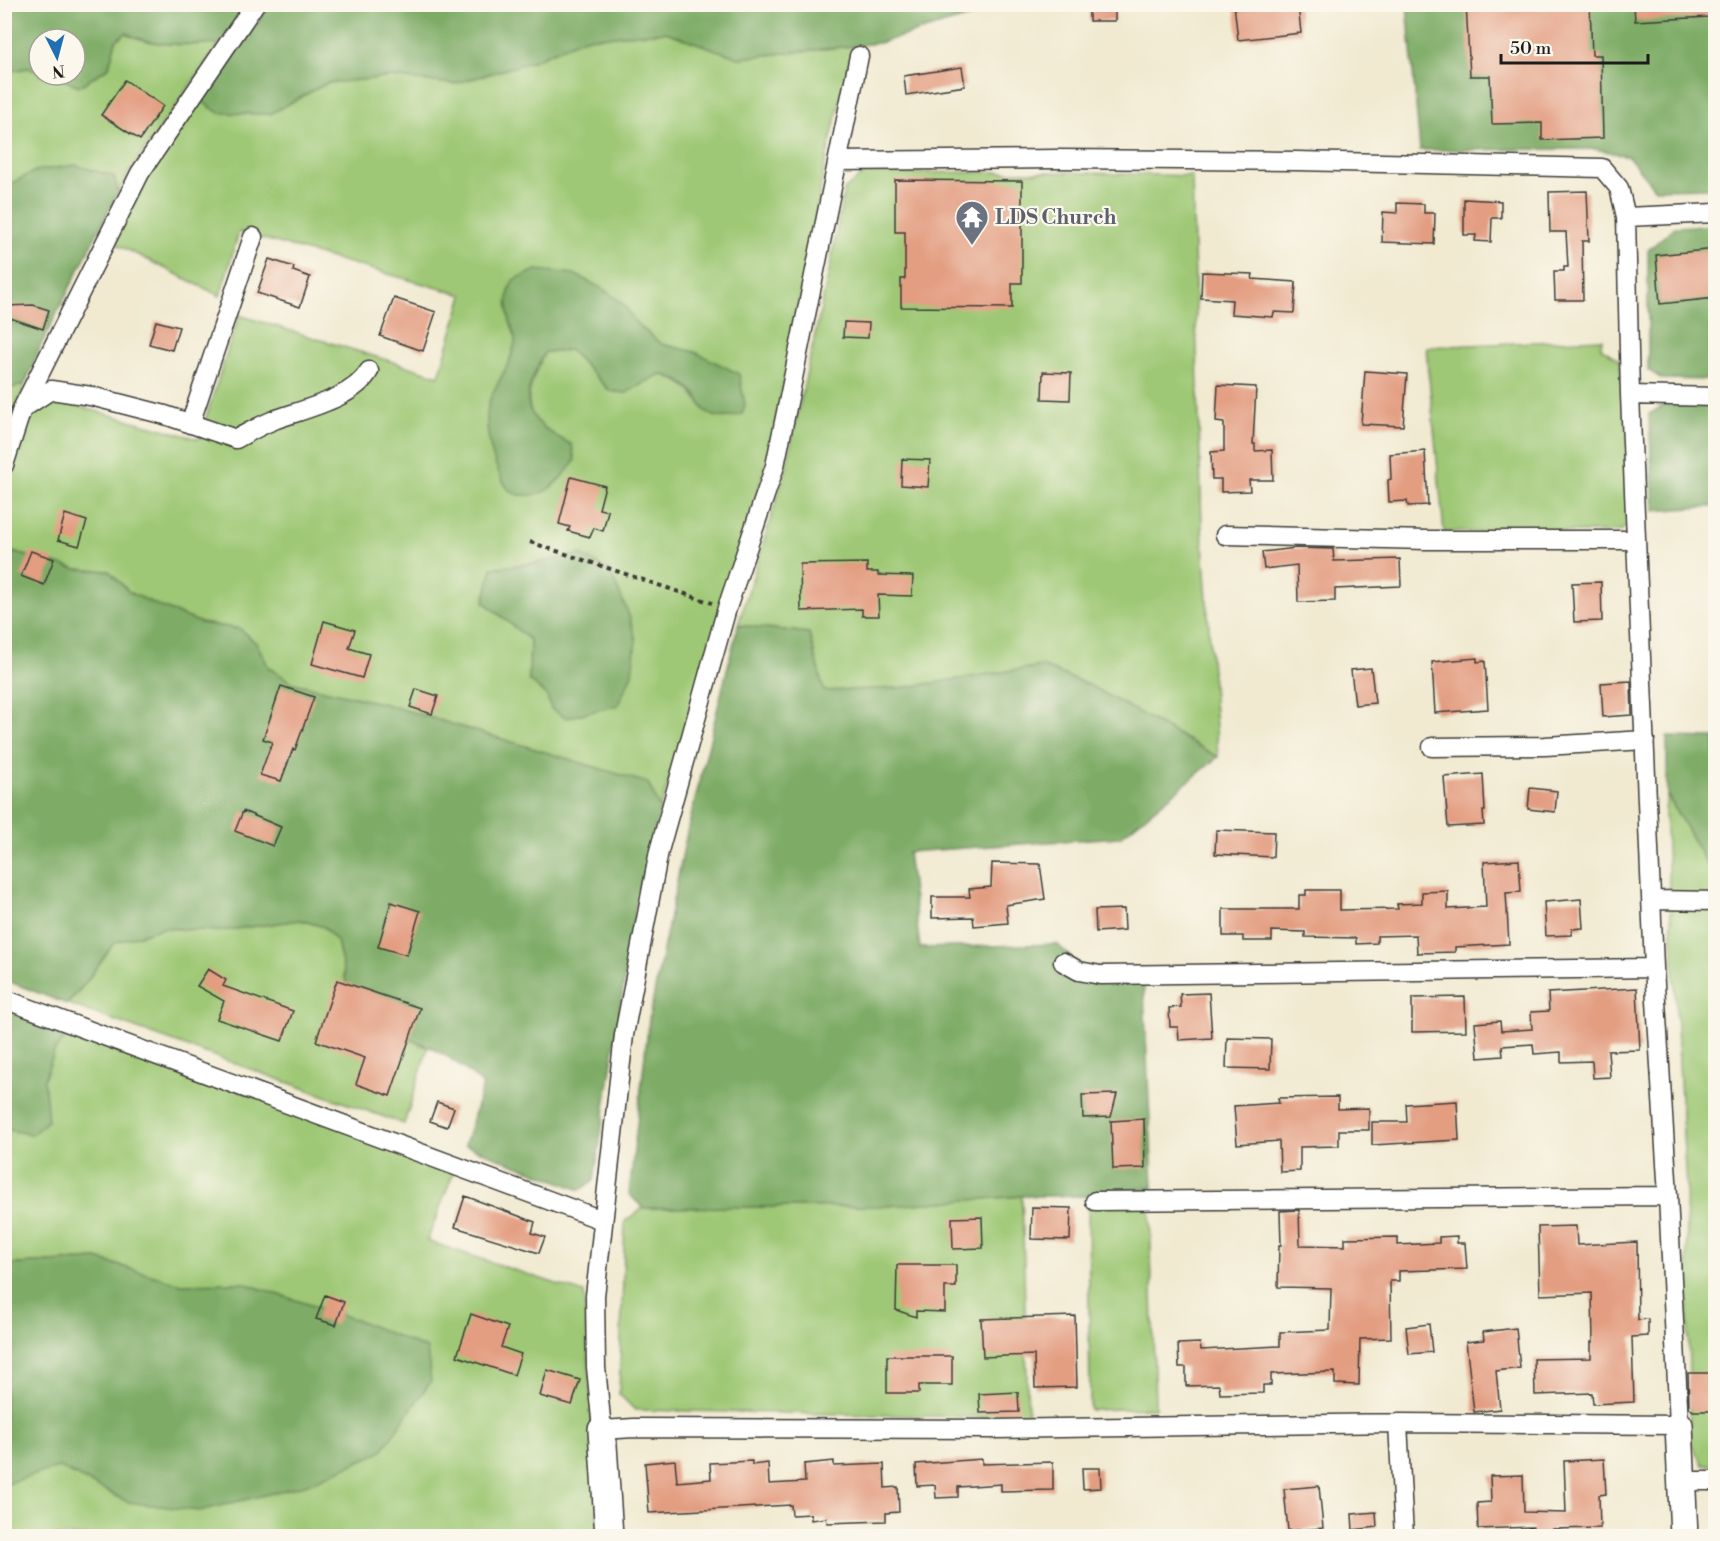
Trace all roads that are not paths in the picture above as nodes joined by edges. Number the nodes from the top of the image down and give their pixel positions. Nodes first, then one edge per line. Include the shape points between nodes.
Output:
1 (255, 4) edge
2 (860, 56) dead end
3 (838, 161) junction
4 (1716, 213) edge
5 (1626, 217) junction
6 (253, 237) dead end
7 (369, 371) dead end
8 (1630, 395) junction
9 (1716, 397) edge
10 (22, 409) junction
11 (190, 424) junction
12 (4, 465) edge
13 (1225, 535) dead end
14 (1636, 540) junction
15 (1646, 740) junction
16 (1432, 747) dead end
17 (1652, 900) junction
18 (1716, 901) edge
19 (1063, 962) dead end
20 (1654, 968) junction
21 (4, 999) edge
22 (1668, 1196) junction
23 (1095, 1201) dead end
24 (602, 1220) junction
25 (1398, 1423) junction
26 (1679, 1425) junction
27 (602, 1430) junction
28 (1683, 1481) junction
29 (1716, 1481) edge
30 (609, 1536) edge
31 (1404, 1536) edge
32 (1684, 1536) edge

1 - 10 street via 140,173
2 - 3 street
3 - 5 street via 1297,160 1602,168 1619,188
3 - 24 street via 776,466 727,608 659,851 624,1035
4 - 5 street
5 - 8 street
6 - 11 street
7 - 11 street via 363,381 326,402 273,420 236,439
8 - 9 street
8 - 14 street
10 - 11 street via 51,390 91,396
10 - 12 street
13 - 14 street
14 - 15 street
15 - 16 street
15 - 17 street
17 - 18 street
17 - 20 street
19 - 20 street via 1078,971 1100,975
20 - 22 street
21 - 24 street
22 - 23 street
22 - 26 street
24 - 27 street via 595,1296
25 - 26 street
25 - 27 street
25 - 31 street
26 - 28 street
27 - 30 street
28 - 29 street
28 - 32 street

